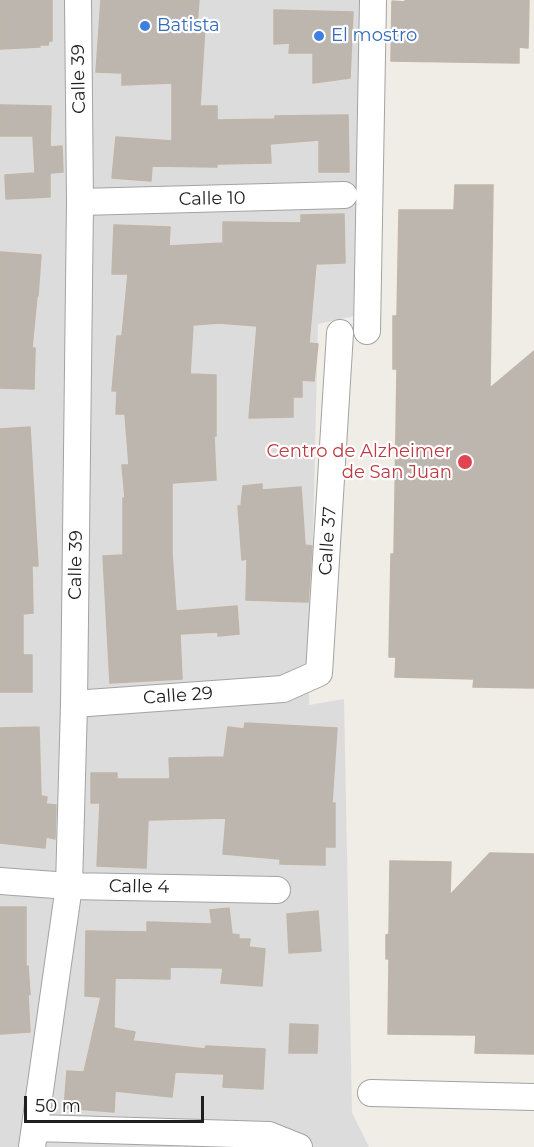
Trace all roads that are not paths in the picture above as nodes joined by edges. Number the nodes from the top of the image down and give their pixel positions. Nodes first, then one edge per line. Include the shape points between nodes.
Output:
1 (78, 0) edge
2 (373, 0) edge
3 (344, 195) dead end
4 (80, 202) junction
5 (367, 331) dead end
6 (340, 333) dead end
7 (283, 689) joint
8 (74, 704) junction
9 (0, 881) edge
10 (69, 886) junction
11 (277, 890) dead end
12 (371, 1093) dead end
13 (534, 1097) edge
14 (34, 1138) edge
15 (300, 1147) edge

1 - 4 street, Calle 39
2 - 5 street
3 - 4 street, Calle 10
4 - 8 street, Calle 39
6 - 7 street, Calle 37 via 320,673
7 - 8 street, Calle 29
8 - 10 street, Calle 39
9 - 10 street, Calle 4
10 - 11 street, Calle 4
10 - 14 street, Calle 39
12 - 13 street
14 - 15 street, Calle 39 via 269,1135

